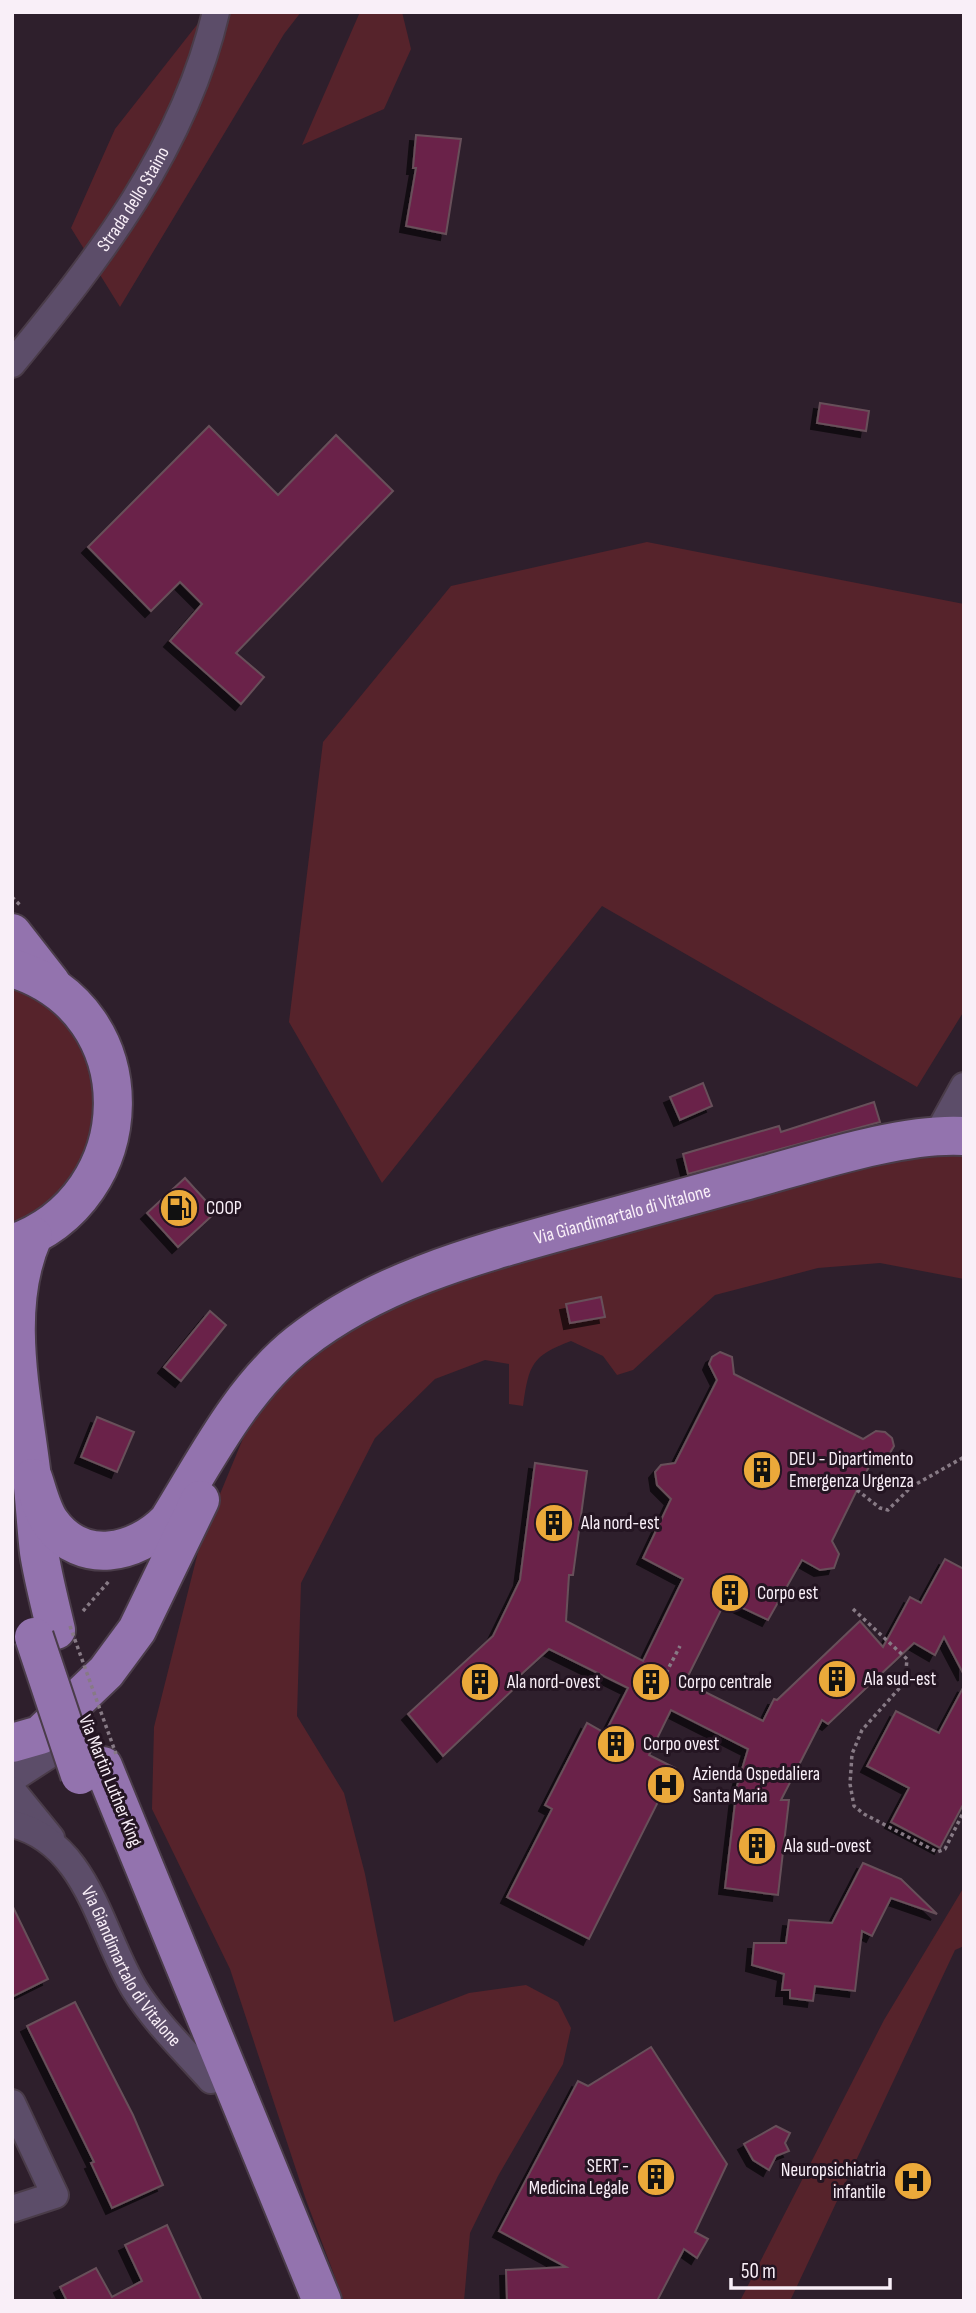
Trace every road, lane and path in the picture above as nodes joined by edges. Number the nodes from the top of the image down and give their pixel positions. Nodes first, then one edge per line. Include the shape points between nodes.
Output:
1 (216, 12) edge
2 (12, 364) edge
3 (12, 933) edge
4 (12, 968) edge
5 (57, 990) junction
6 (964, 1086) edge
7 (950, 1135) edge
8 (23, 1240) edge
9 (298, 1344) junction
10 (964, 1457) edge
11 (33, 1478) junction
12 (857, 1490) dead end
13 (12, 1525) edge
14 (179, 1548) junction
15 (853, 1609) dead end
16 (53, 1631) junction
17 (680, 1646) dead end
18 (666, 1673) dead end
19 (12, 1743) edge
20 (100, 1765) junction
21 (12, 1779) edge
22 (12, 1790) edge
23 (964, 1811) edge
24 (12, 1824) edge
25 (60, 1849) junction
26 (211, 2080) junction
27 (12, 2103) edge
28 (12, 2209) edge
29 (299, 2301) edge
30 (322, 2301) edge

1 - 2 street, Strada dello Staino via 207,48 139,197
3 - 5 main road
4 - 5 main road
5 - 8 main road via 94,1032 110,1070 115,1110 108,1150 91,1185 66,1215
6 - 7 street
7 - 9 main road, Via Giandimartalo di Vitalone via 834,1157 494,1249 416,1276 365,1300
8 - 11 main road, Via Martin Luther King via 14,1299 15,1354
9 - 11 main road via 233,1416 168,1521 136,1546 112,1552 68,1540 50,1522
9 - 14 main road via 204,1489
10 - 12 path via 911,1487 888,1510
11 - 16 main road, Via Martin Luther King via 39,1552
13 - 16 main road, Via Martin Luther King
14 - 19 main road via 137,1630 106,1672 40,1735
14 - 21 street via 153,1627 120,1684 46,1757
15 - 23 path via 907,1659 905,1682 862,1730 852,1754 854,1806 937,1852 945,1849
16 - 20 main road, Via Martin Luther King, bridge
16 - 20 path, bridge
17 - 18 path
20 - 26 main road, Via Martin Luther King
20 - 30 main road, Via Martin Luther King
22 - 25 street, Via Giandimartalo di Vitalone
24 - 25 street, Via Giandimartalo di Vitalone
25 - 26 street, Via Giandimartalo di Vitalone via 80,1876 134,1988
26 - 29 main road, Via Martin Luther King
27 - 28 street via 55,2195

